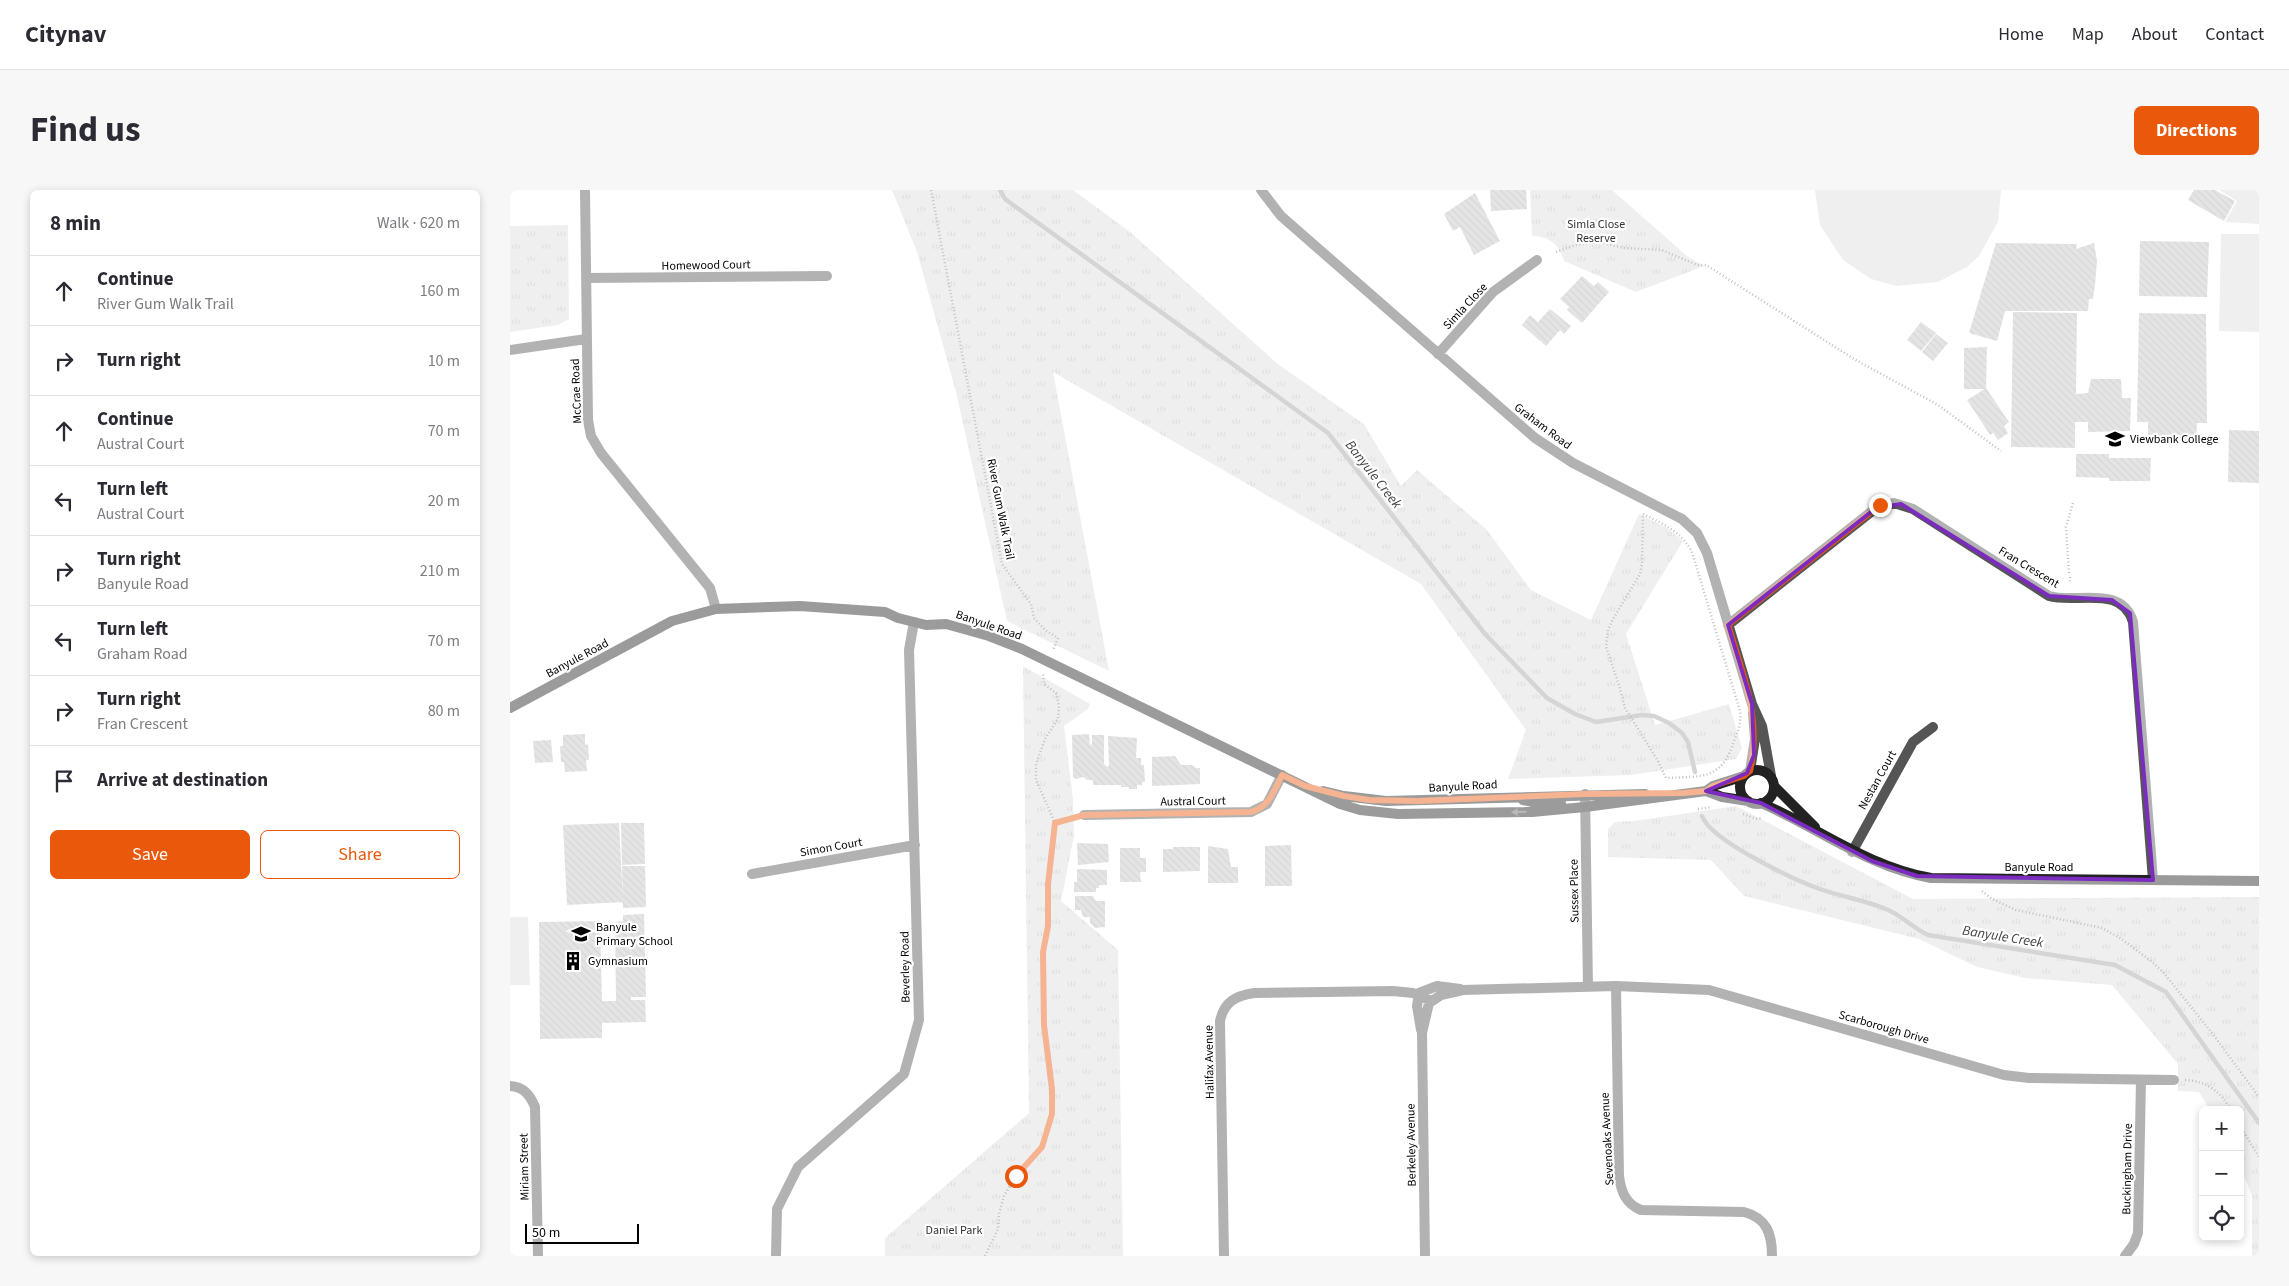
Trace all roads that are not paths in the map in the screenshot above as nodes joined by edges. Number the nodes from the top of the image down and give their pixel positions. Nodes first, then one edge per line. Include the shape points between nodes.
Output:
1 (585, 190) edge
2 (1262, 190) edge
3 (1537, 260) dead end
4 (827, 276) dead end
5 (586, 278) junction
6 (586, 339) junction
7 (510, 350) edge
8 (1438, 354) junction
9 (716, 609) junction
10 (914, 622) junction
11 (1728, 625) junction
12 (1752, 704) junction
13 (510, 708) edge
14 (1933, 727) dead end
15 (1747, 773) junction
16 (1282, 775) junction
17 (1771, 776) junction
18 (1305, 786) junction
19 (1775, 787) junction
20 (1706, 791) junction
21 (1585, 801) junction
22 (1748, 801) junction
23 (1761, 803) junction
24 (1084, 815) road end
25 (1826, 838) junction
26 (915, 845) junction
27 (1852, 852) junction
28 (752, 874) dead end
29 (2153, 880) junction
30 (2259, 881) edge
31 (1616, 986) junction
32 (1588, 987) junction
33 (1463, 990) junction
34 (1418, 995) junction
35 (1431, 1001) junction
36 (1422, 1033) junction
37 (2141, 1080) junction
38 (2174, 1080) road end
39 (510, 1086) edge
40 (538, 1256) edge
41 (776, 1256) edge
42 (1224, 1256) edge
43 (1425, 1256) edge
44 (1772, 1256) edge
45 (2125, 1256) edge

1 - 5 street, McCrae Road
2 - 8 street, Graham Road via 1281,216
3 - 8 street, Simla Close via 1494,292
4 - 5 street, Homewood Court
5 - 6 street, McCrae Road
6 - 7 street
6 - 9 street, McCrae Road via 591,436 601,453 710,588
8 - 11 street, Graham Road via 1554,452 1690,525 1707,553
9 - 10 street, Banyule Road via 800,606 885,612
9 - 13 street, Banyule Road via 672,621
10 - 16 street, Banyule Road via 946,624 989,636
10 - 26 street, Beverley Road via 909,650
11 - 12 street, Graham Road
11 - 29 street, Fran Crescent via 1876,508 1894,503 1913,509 2049,596 2103,598 2118,602 2130,613 2133,622
12 - 15 street, Graham Road via 1755,739
12 - 17 street, Graham Road via 1762,726
14 - 27 street, Nestan Court via 1913,742
15 - 17 street via 1761,770
15 - 20 street, Banyule Road
15 - 22 street via 1740,786
16 - 18 street, Banyule Road
16 - 24 street, Austral Court via 1267,804 1251,812
17 - 19 street
18 - 21 street, Banyule Road via 1378,800 1505,797
21 -> 18 street, Banyule Road via 1532,812 1381,814 1340,804
19 - 23 street via 1771,797
19 - 25 street, Banyule Road
20 - 21 street, Banyule Road
20 - 22 street, Banyule Road
21 - 32 street, Sussex Place
22 - 23 street
23 - 25 street, Banyule Road
25 - 27 street, Banyule Road
26 - 28 street, Simon Court
26 - 41 street, Beverley Road via 919,1020 904,1074 798,1167 777,1209
27 - 29 street, Banyule Road via 1887,867 1931,878
29 - 30 street, Banyule Road
31 - 32 street, Scarborough Drive
31 - 37 street, Scarborough Drive via 1720,992 2004,1075
31 - 44 street, Sevenoaks Avenue via 1619,1176 1623,1194 1630,1204 1641,1210 1752,1214 1763,1222 1771,1236
32 - 33 street
33 - 34 street via 1437,986 1422,990
33 - 35 street
34 - 35 street, Halifax Avenue
34 - 36 street, Berkeley Avenue
34 - 42 street, Halifax Avenue via 1393,991 1254,993 1226,1004 1220,1021
35 - 36 street, Berkeley Avenue
36 - 43 street, Berkeley Avenue
37 - 38 street, Scarborough Drive
37 - 45 street, Buckingham Drive via 2138,1233
39 - 40 street, Miriam Street via 524,1090 535,1107

